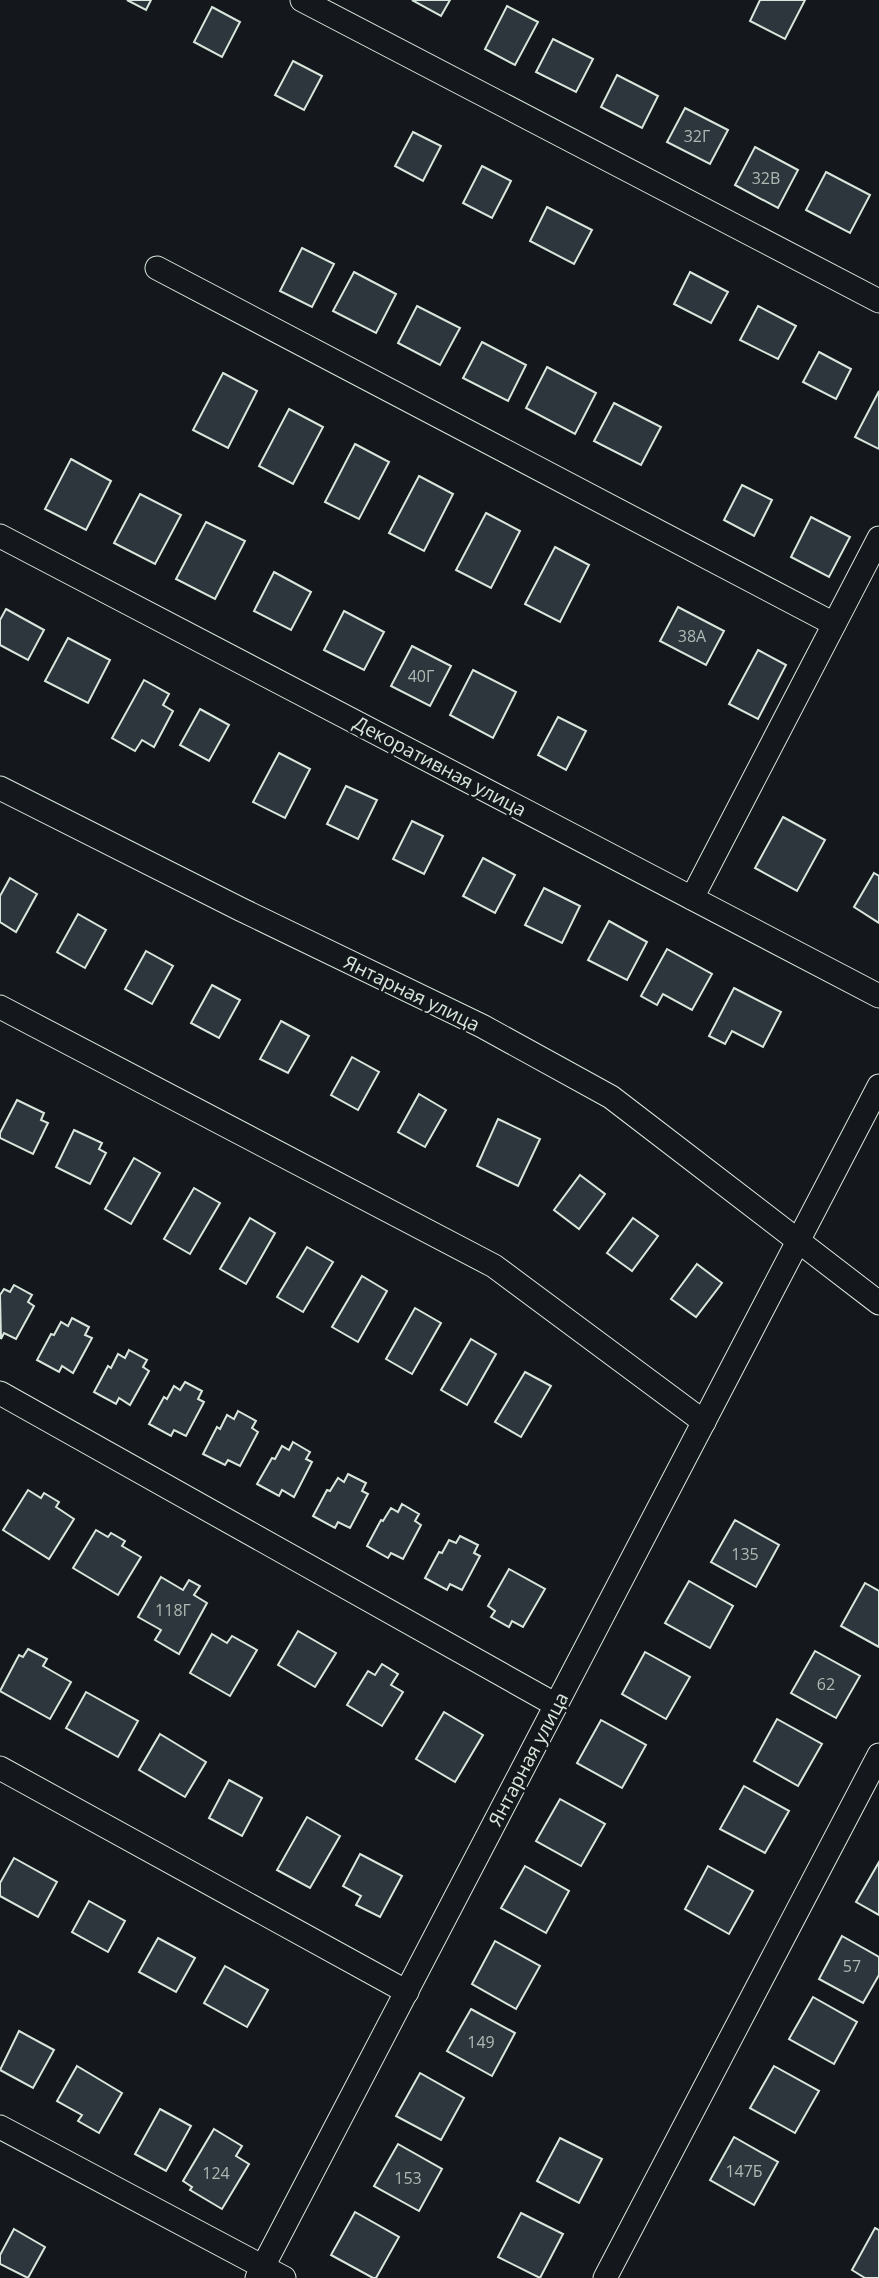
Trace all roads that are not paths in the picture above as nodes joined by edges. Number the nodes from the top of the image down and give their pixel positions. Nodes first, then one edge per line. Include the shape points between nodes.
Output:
1 (302, 0) edge
2 (157, 268) dead end
3 (879, 301) edge
4 (0, 536) edge
5 (879, 538) edge
6 (835, 624) junction
7 (0, 788) edge
8 (692, 898) junction
9 (879, 996) edge
10 (0, 1007) edge
11 (879, 1086) edge
12 (798, 1241) junction
13 (879, 1303) edge
14 (0, 1393) edge
15 (704, 1422) junction
16 (556, 1705) junction
17 (879, 1755) edge
18 (0, 1768) edge
19 (407, 1992) junction
20 (0, 2127) edge
21 (260, 2272) edge
22 (284, 2278) edge
23 (605, 2278) edge

1 - 3 street
2 - 6 street
4 - 8 street, Декоративная улица
5 - 6 street
6 - 8 street
7 - 12 street, Янтарная улица via 482,1026 611,1097
8 - 9 street, Декоративная улица
10 - 15 street via 494,1266
11 - 12 street, Янтарная улица
12 - 13 street
12 - 15 street, Янтарная улица
14 - 16 street
15 - 16 street, Янтарная улица
16 - 19 street, Янтарная улица
17 - 23 street
18 - 19 street
19 - 21 street, Янтарная улица
20 - 21 street
21 - 22 street

